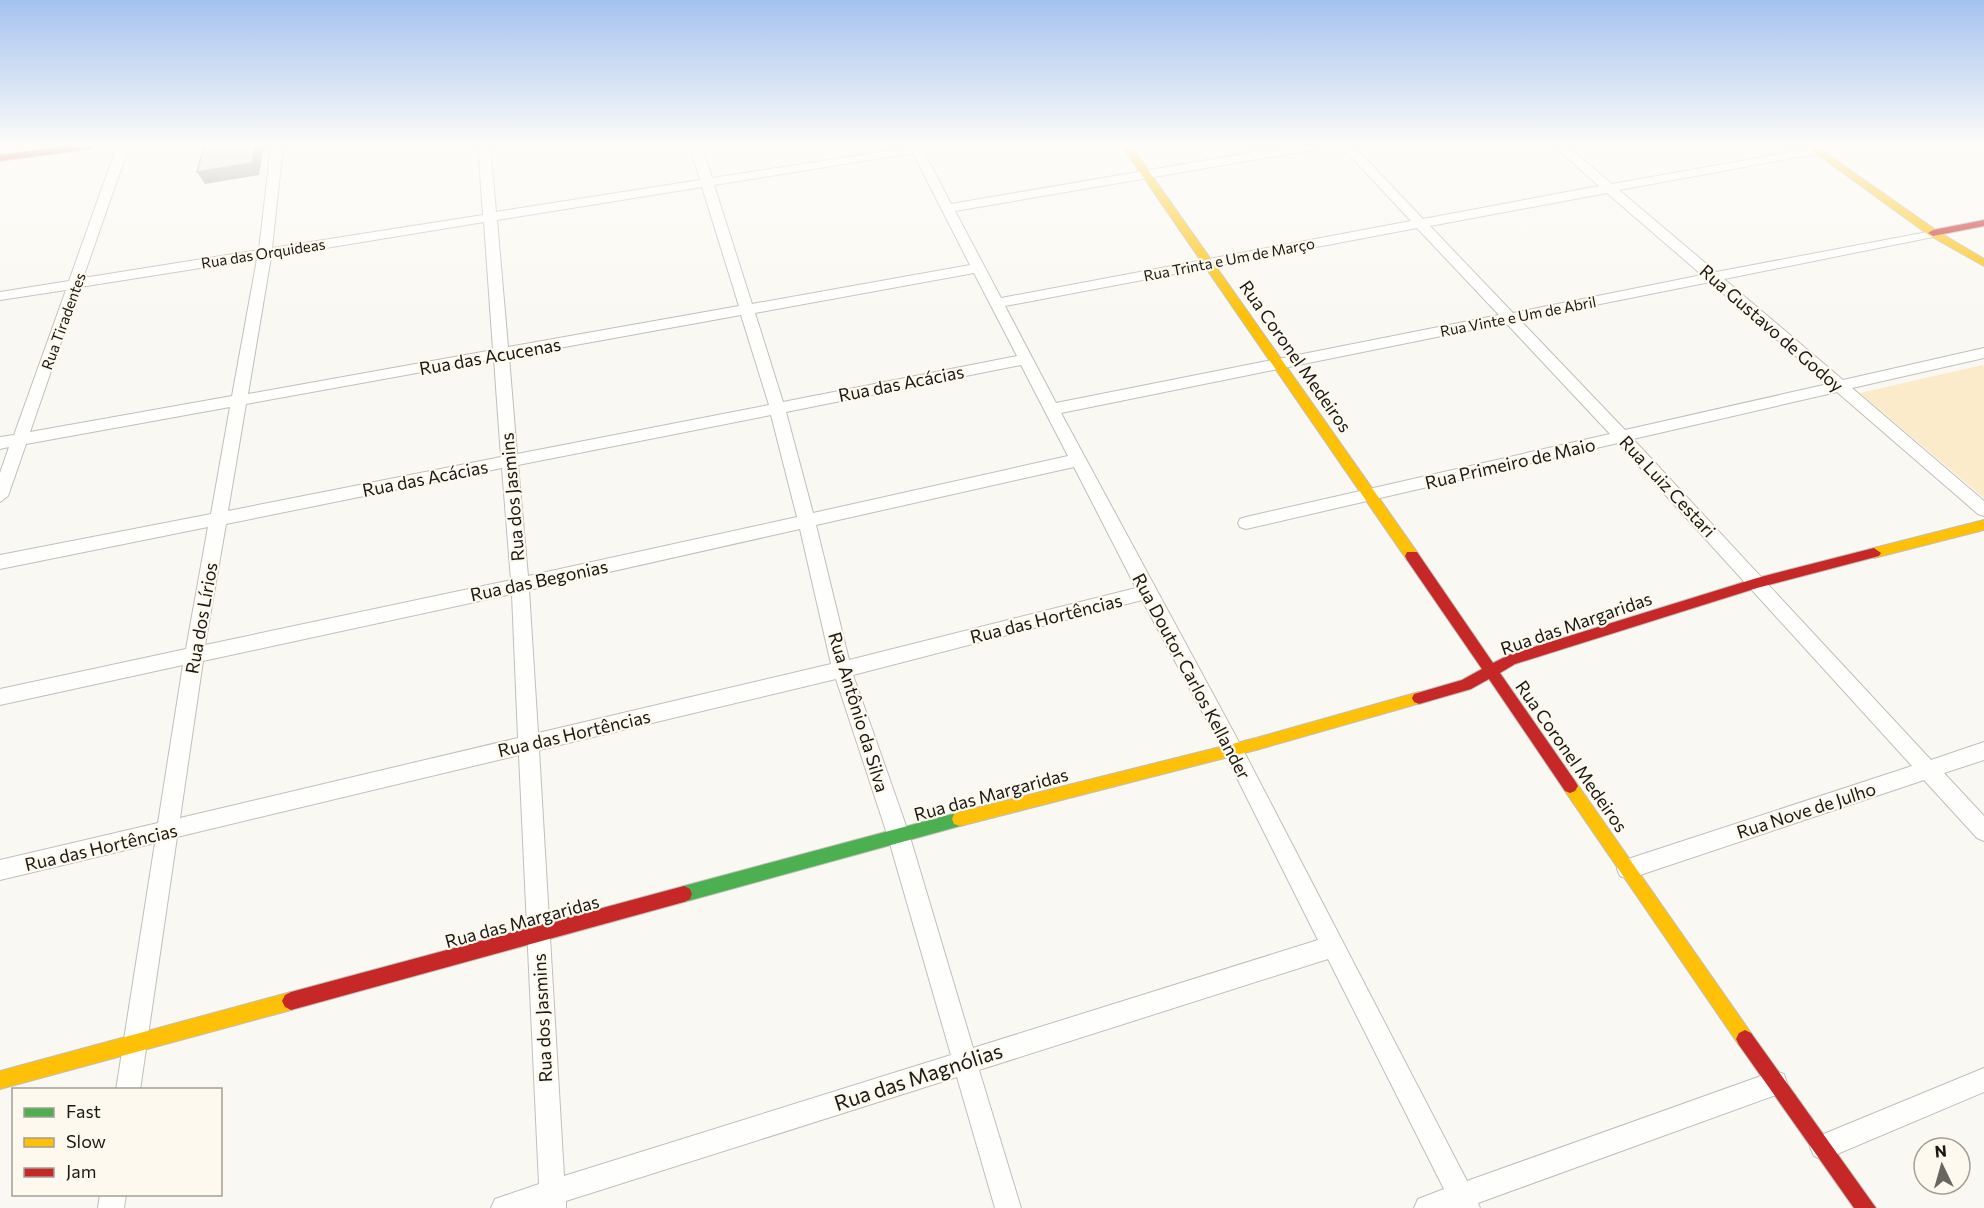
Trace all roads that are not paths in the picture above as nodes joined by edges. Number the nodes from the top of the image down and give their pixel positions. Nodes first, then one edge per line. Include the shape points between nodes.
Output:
1 (104, 202) edge
2 (271, 202) edge
3 (487, 202) edge
4 (580, 202) edge
5 (713, 202) edge
6 (945, 202) edge
7 (982, 202) edge
8 (1166, 202) edge
9 (1400, 202) edge
10 (1531, 202) edge
11 (1625, 202) edge
12 (1890, 202) edge
13 (948, 208) junction
14 (488, 217) junction
15 (1420, 223) junction
16 (1984, 223) edge
17 (1933, 233) junction
18 (265, 253) junction
19 (1209, 263) junction
20 (1984, 263) edge
21 (979, 268) junction
22 (1713, 277) junction
23 (77, 284) junction
24 (0, 296) edge
25 (996, 303) junction
26 (745, 310) junction
27 (1510, 318) junction
28 (500, 354) junction
29 (1981, 356) edge
30 (1026, 359) junction
31 (1280, 364) junction
32 (1840, 387) junction
33 (238, 400) junction
34 (777, 407) junction
35 (1053, 409) junction
36 (1622, 437) junction
37 (21, 439) junction
38 (0, 443) edge
39 (1078, 460) junction
40 (510, 462) junction
41 (0, 495) edge
42 (1371, 495) junction
43 (1984, 510) edge
44 (218, 518) junction
45 (807, 521) junction
46 (1246, 523) dead end
47 (1984, 525) edge
48 (0, 562) edge
49 (1758, 583) junction
50 (520, 585) junction
51 (1147, 592) junction
52 (194, 656) junction
53 (842, 670) junction
54 (1491, 672) junction
55 (0, 697) edge
56 (528, 745) junction
57 (1233, 750) junction
58 (1984, 751) edge
59 (1927, 769) junction
60 (1984, 831) edge
61 (166, 832) junction
62 (899, 837) junction
63 (1628, 869) junction
64 (0, 870) edge
65 (538, 935) junction
66 (1333, 946) junction
67 (135, 1042) junction
68 (967, 1060) junction
69 (0, 1080) edge
70 (1984, 1080) edge
71 (1775, 1083) junction
72 (128, 1088) edge
73 (1823, 1147) junction
74 (552, 1201) edge
75 (1464, 1202) edge
76 (504, 1208) edge
77 (1008, 1208) edge
78 (1427, 1208) edge
79 (1866, 1208) edge

1 - 23 street, Rua Tiradentes
2 - 18 street, Rua dos Lírios
3 - 14 street, Rua dos Jasmins
4 - 14 street, Rua das Orquideas
5 - 26 street, Rua Antônio da Silva
6 - 13 street, Rua Doutor Carlos Kellander
7 - 13 street
8 - 19 street, Rua Coronel Medeiros
9 - 15 street, Rua Luiz Cestari
10 - 15 street, Rua Trinta e Um de Março
11 - 22 street, Rua Gustavo de Godoy
12 - 17 street
13 - 21 street, Rua Doutor Carlos Kellander
14 - 18 street, Rua das Orquideas
14 - 28 street, Rua dos Jasmins
15 - 19 street, Rua Trinta e Um de Março
15 - 27 street, Rua Luiz Cestari
16 - 17 street, Rua Vinte e Um de Abril
17 - 20 street
17 - 22 street, Rua Vinte e Um de Abril
18 - 23 street, Rua das Orquideas
18 - 33 street, Rua dos Lírios
19 - 25 street, Rua Trinta e Um de Março
19 - 31 street, Rua Coronel Medeiros
21 - 25 street, Rua Doutor Carlos Kellander
21 - 26 street, Rua das Acucenas
22 - 27 street, Rua Vinte e Um de Abril
22 - 32 street, Rua Gustavo de Godoy
23 - 24 street, Rua das Orquideas
23 - 37 street, Rua Tiradentes
25 - 30 street, Rua Doutor Carlos Kellander
26 - 28 street, Rua das Acucenas
26 - 34 street, Rua Antônio da Silva
27 - 31 street, Rua Vinte e Um de Abril
27 - 36 street, Rua Luiz Cestari
28 - 33 street, Rua das Acucenas
28 - 40 street, Rua dos Jasmins
29 - 32 street, Rua Primeiro de Maio
30 - 34 street, Rua das Acácias
30 - 35 street, Rua Doutor Carlos Kellander
31 - 35 street, Rua Vinte e Um de Abril
31 - 42 street, Rua Coronel Medeiros
32 - 36 street, Rua Primeiro de Maio
32 - 43 street, Rua Gustavo de Godoy
33 - 37 street, Rua das Acucenas
33 - 44 street, Rua dos Lírios
34 - 40 street, Rua das Acácias
34 - 45 street, Rua Antônio da Silva
35 - 39 street, Rua Doutor Carlos Kellander
36 - 42 street, Rua Primeiro de Maio
36 - 49 street, Rua Luiz Cestari
37 - 38 street, Rua das Acucenas
37 - 41 street, Rua Tiradentes
39 - 45 street, Rua das Begonias
39 - 51 street, Rua Doutor Carlos Kellander
40 - 44 street, Rua das Acácias
40 - 50 street, Rua dos Jasmins
42 - 46 street, Rua Primeiro de Maio
42 - 54 street, Rua Coronel Medeiros
44 - 48 street, Rua das Acácias
44 - 52 street, Rua dos Lírios
45 - 50 street, Rua das Begonias
45 - 53 street, Rua Antônio da Silva
47 - 49 street, Rua das Margaridas
49 - 54 street, Rua das Margaridas via 1512,660
49 - 59 street, Rua Luiz Cestari
50 - 52 street, Rua das Begonias
50 - 56 street, Rua dos Jasmins
51 - 53 street, Rua das Hortências
51 - 57 street, Rua Doutor Carlos Kellander
52 - 55 street, Rua das Begonias
52 - 61 street, Rua dos Lírios
53 - 56 street, Rua das Hortências
53 - 62 street, Rua Antônio da Silva
54 - 57 street, Rua das Margaridas via 1466,685
54 - 63 street, Rua Coronel Medeiros
56 - 61 street, Rua das Hortências
56 - 65 street, Rua dos Jasmins
57 - 62 street, Rua das Margaridas
57 - 66 street, Rua Doutor Carlos Kellander
58 - 59 street, Rua Nove de Julho
59 - 60 street, Rua Luiz Cestari
59 - 63 street, Rua Nove de Julho
61 - 64 street, Rua das Hortências
61 - 67 street, Rua dos Lírios
62 - 65 street, Rua das Margaridas
62 - 68 street, Rua Antônio da Silva
63 - 71 street, Rua Coronel Medeiros
65 - 67 street, Rua das Margaridas
65 - 74 street, Rua dos Jasmins
66 - 68 street, Rua das Magnólias
66 - 75 street, Rua Doutor Carlos Kellander
67 - 69 street, Rua das Margaridas
67 - 72 street, Rua dos Lírios
68 - 74 street, Rua das Magnólias
68 - 77 street, Rua Antônio da Silva
70 - 73 street
71 - 73 street, Rua Coronel Medeiros
71 - 75 street
73 - 79 street, Rua Coronel Medeiros
74 - 76 street, Rua das Magnólias
75 - 78 street

